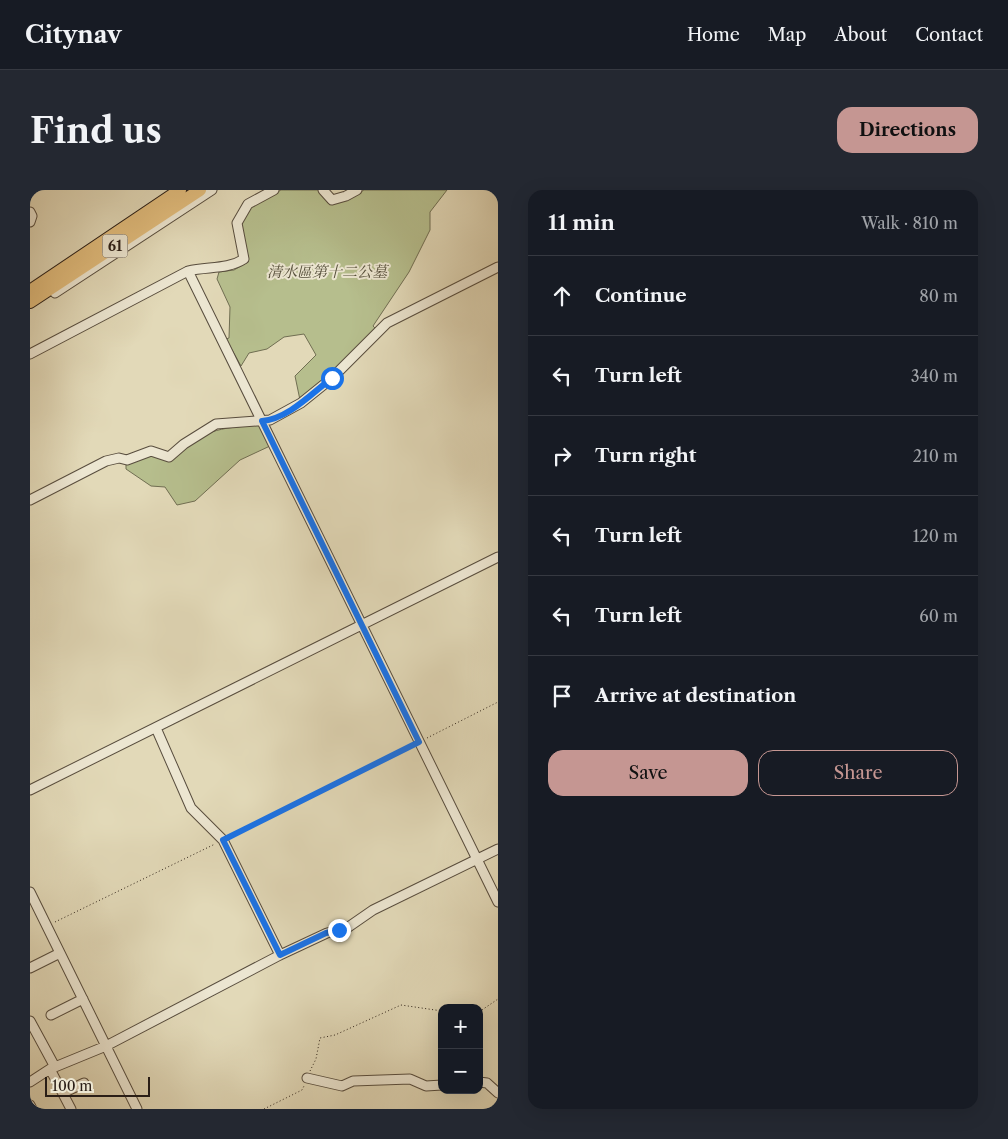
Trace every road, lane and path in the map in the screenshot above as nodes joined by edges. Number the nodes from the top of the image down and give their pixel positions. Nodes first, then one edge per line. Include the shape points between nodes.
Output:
1 (172, 190) edge
2 (180, 190) edge
3 (200, 190) edge
4 (212, 190) edge
5 (274, 190) edge
6 (323, 190) edge
7 (357, 190) edge
8 (30, 212) edge
9 (30, 222) edge
10 (498, 267) edge
11 (188, 271) junction
12 (30, 284) edge
13 (30, 291) edge
14 (30, 302) edge
15 (30, 309) edge
16 (30, 354) edge
17 (262, 421) junction
18 (30, 500) edge
19 (498, 557) edge
20 (361, 625) junction
21 (498, 702) edge
22 (156, 728) junction
23 (419, 742) junction
24 (30, 790) edge
25 (223, 840) junction
26 (498, 849) edge
27 (477, 860) junction
28 (30, 892) edge
29 (498, 902) edge
30 (47, 926) junction
31 (60, 953) junction
32 (280, 955) junction
33 (30, 968) edge
34 (83, 999) junction
35 (498, 999) edge
36 (483, 1009) edge
37 (438, 1010) edge
38 (51, 1015) dead end
39 (30, 1021) edge
40 (106, 1046) junction
41 (53, 1068) junction
42 (307, 1078) junction
43 (30, 1082) edge
44 (483, 1082) edge
45 (84, 1084) dead end
46 (438, 1085) edge
47 (63, 1093) junction
48 (498, 1094) edge
49 (30, 1105) edge
50 (31, 1109) edge
51 (71, 1109) edge
52 (137, 1109) edge
53 (264, 1109) edge

1 - 12 street
2 - 13 highway, 61
3 - 14 highway, 61
4 - 15 street
5 - 11 street via 248,204 237,223 244,259 232,266
6 - 7 street via 332,200
8 - 9 street
10 - 17 street via 387,323 332,378 301,403
11 - 16 street
11 - 17 street
17 - 18 street via 216,424 169,457 151,451 127,460 106,461
17 - 20 street
19 - 20 street
20 - 22 street
20 - 23 street
21 - 23 path
22 - 24 street
22 - 25 street via 191,808
23 - 25 path
23 - 27 street
25 - 30 path
25 - 32 street
26 - 27 street
27 - 29 street
27 - 32 street via 373,910 347,928 326,933
28 - 30 street
30 - 31 street
31 - 33 street
31 - 34 street
32 - 40 street
34 - 38 street
34 - 40 street
35 - 36 path
37 - 42 path via 401,1005 336,1035 320,1038
39 - 41 street
40 - 41 street
40 - 52 street
41 - 43 street
41 - 47 street
42 - 46 street via 342,1086 353,1081 410,1079 426,1086
42 - 53 path via 302,1090
44 - 48 street
45 - 47 street
47 - 51 street
49 - 50 street

